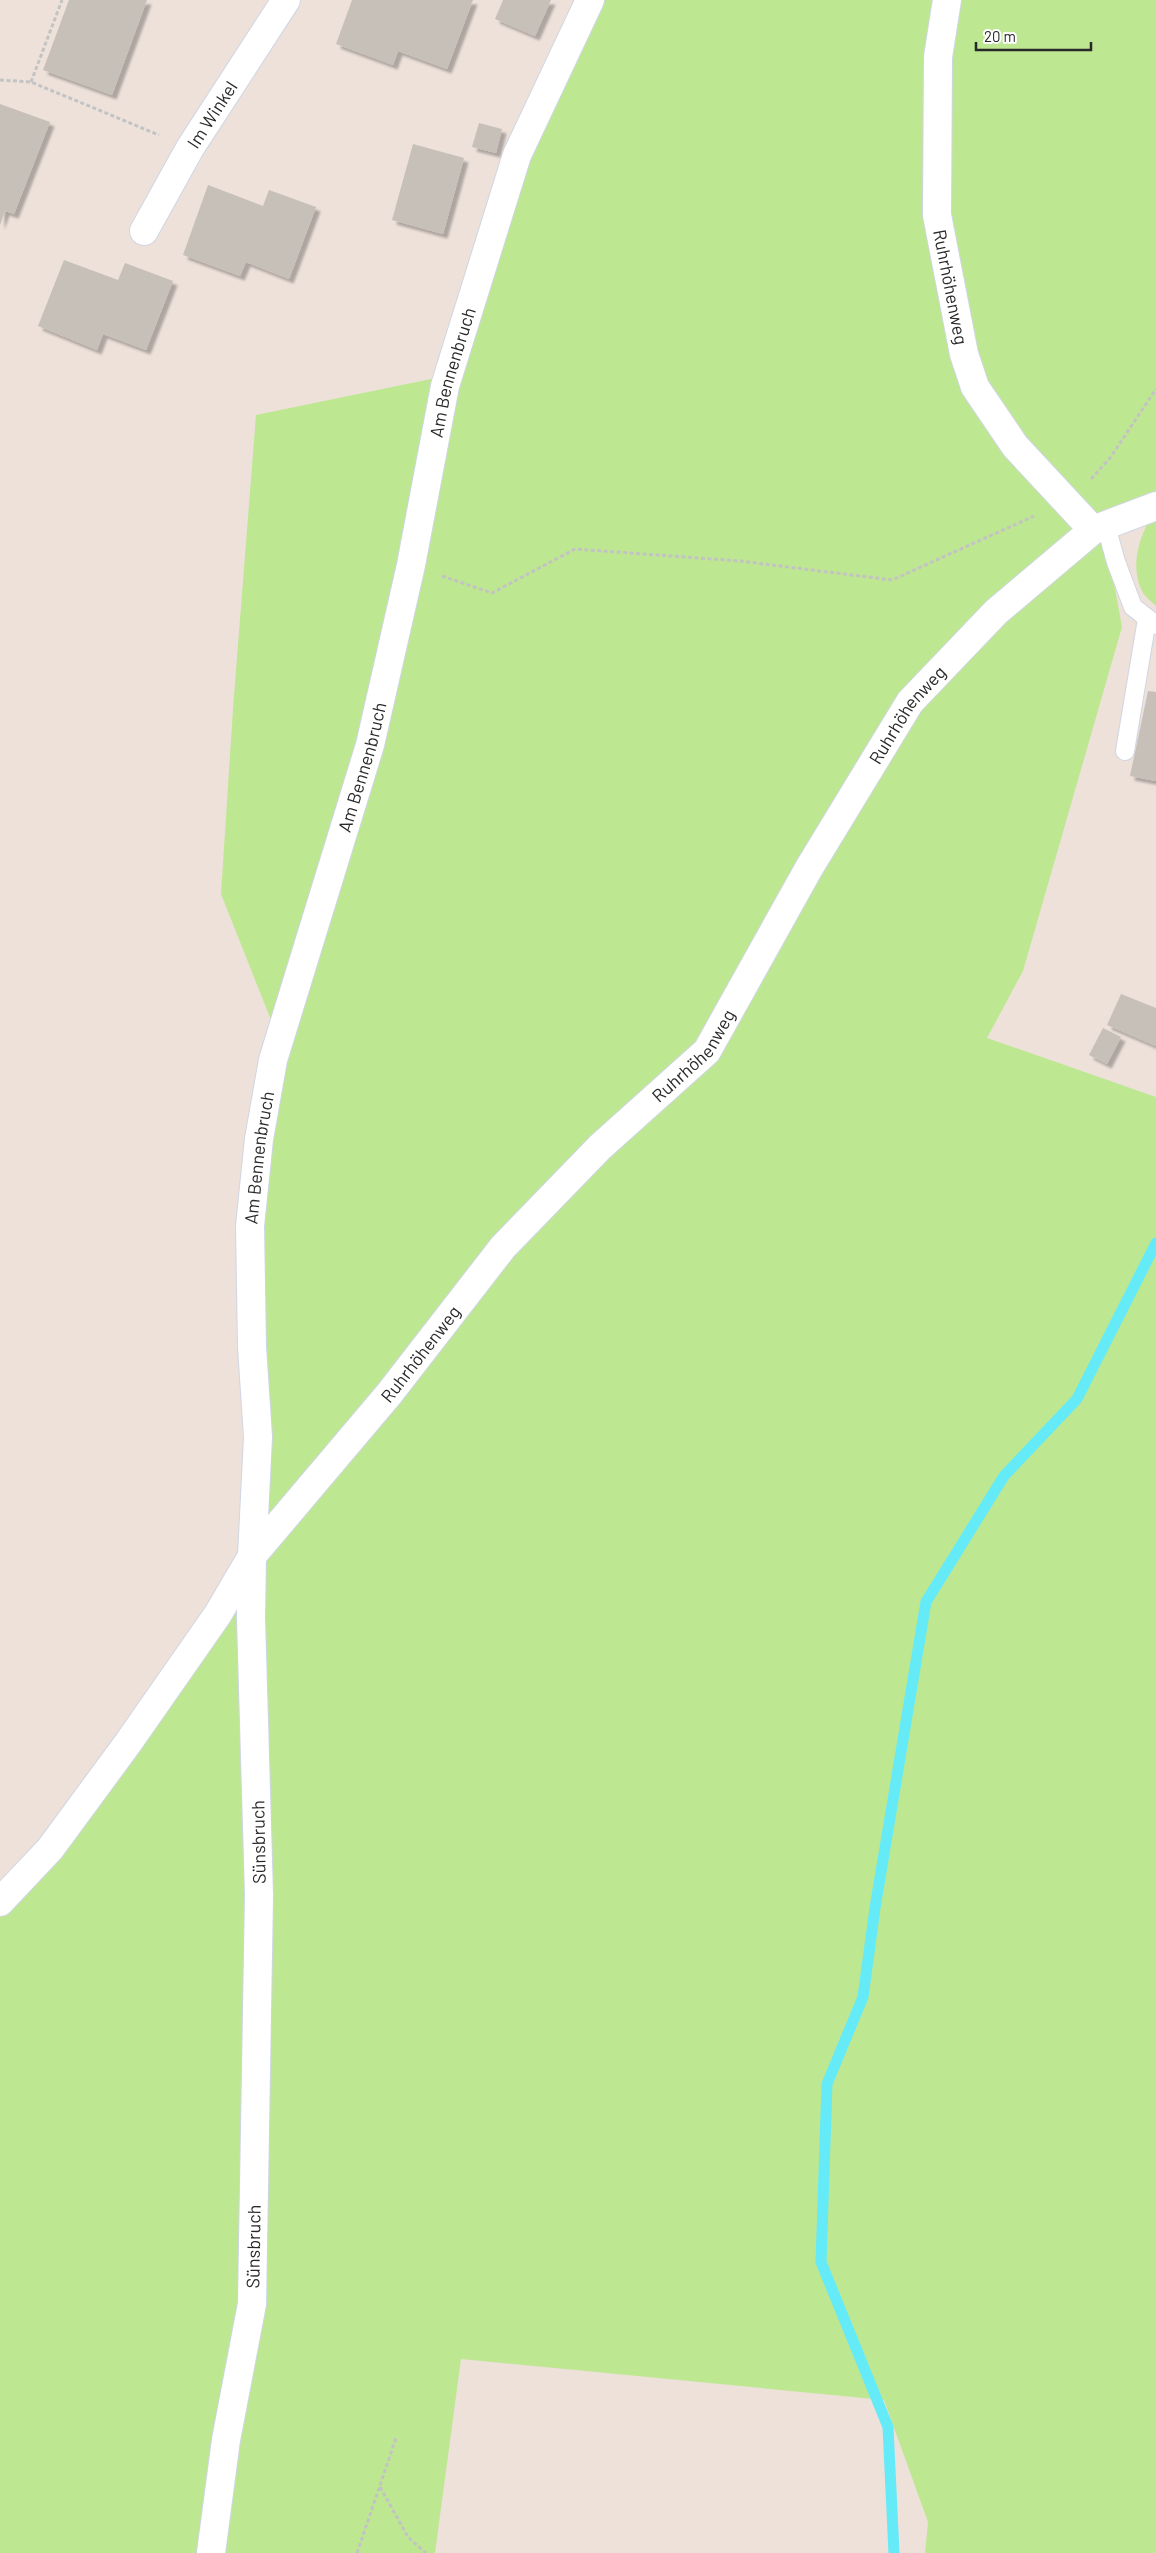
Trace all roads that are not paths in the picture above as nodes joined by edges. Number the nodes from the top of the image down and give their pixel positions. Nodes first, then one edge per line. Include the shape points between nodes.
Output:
1 (286, 0) edge
2 (590, 0) edge
3 (947, 0) edge
4 (144, 231) dead end
5 (1156, 506) edge
6 (1099, 528) junction
7 (1152, 622) edge
8 (1125, 751) dead end
9 (252, 1556) junction
10 (0, 1902) edge
11 (211, 2553) edge

1 - 4 street, Im Winkel via 190,148
2 - 9 street, Am Bennenbruch via 517,155 444,386 411,565 370,745 273,1060 259,1139 250,1226 252,1347 258,1437
3 - 6 street, Ruhrhöhenweg via 938,57 937,215 962,346 975,387 1015,446 1065,502
5 - 6 street, Ruhrhöhenweg
6 - 7 lane via 1133,608
6 - 9 street, Ruhrhöhenweg via 996,612 910,702 809,868 708,1052 600,1147 503,1247 389,1394
7 - 8 lane
9 - 10 street via 218,1614 128,1743 50,1849
9 - 11 street, Sünsbruch via 259,1895 252,2304 226,2440

